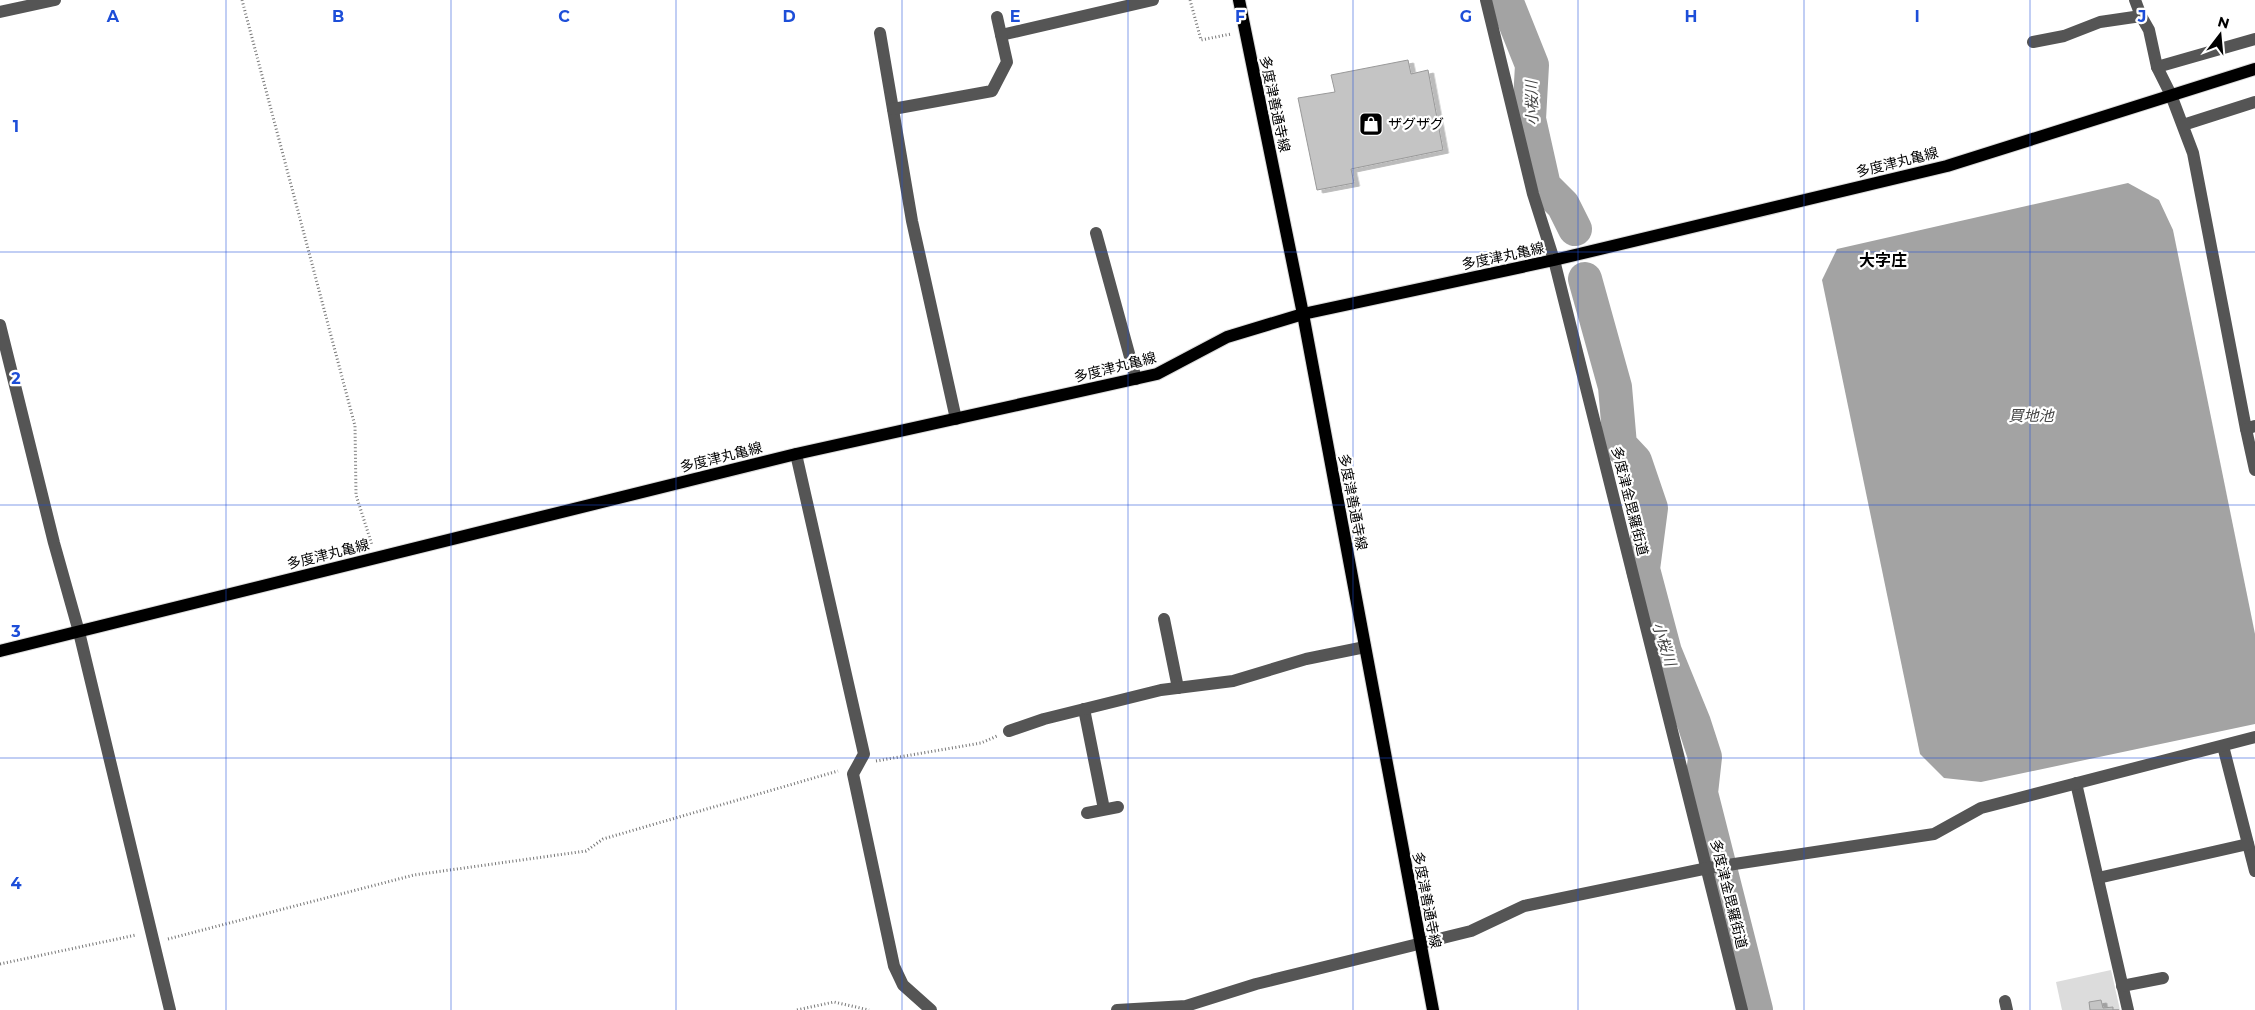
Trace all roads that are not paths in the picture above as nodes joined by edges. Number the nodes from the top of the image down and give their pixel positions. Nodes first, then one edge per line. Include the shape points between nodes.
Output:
1 (55, 0) edge
2 (1153, 0) edge
3 (1239, 0) edge
4 (1486, 0) edge
5 (2135, 0) edge
6 (0, 12) edge
7 (2141, 16) junction
8 (997, 17) dead end
9 (880, 34) dead end
10 (1001, 35) junction
11 (2255, 39) edge
12 (2033, 42) dead end
13 (2157, 67) junction
14 (2255, 68) edge
15 (2171, 95) junction
16 (2255, 102) edge
17 (894, 109) junction
18 (2183, 125) junction
19 (1096, 233) dead end
20 (1554, 260) junction
21 (1303, 314) junction
22 (0, 325) edge
23 (1136, 379) junction
24 (956, 419) junction
25 (2250, 427) edge
26 (796, 454) junction
27 (2255, 470) edge
28 (1164, 619) dead end
29 (79, 632) junction
30 (1365, 647) junction
31 (0, 651) edge
32 (1178, 688) junction
33 (1084, 709) junction
34 (1009, 731) road end
35 (2255, 737) edge
36 (2223, 746) junction
37 (2076, 783) junction
38 (1118, 807) dead end
39 (1104, 810) junction
40 (1087, 812) dead end
41 (2248, 844) junction
42 (1708, 868) junction
43 (2255, 871) edge
44 (2098, 878) junction
45 (1420, 944) junction
46 (2162, 978) dead end
47 (2122, 986) junction
48 (1186, 1008) edge
49 (170, 1010) edge
50 (931, 1010) edge
51 (1117, 1010) edge
52 (1433, 1010) edge
53 (1742, 1010) edge
54 (2128, 1010) edge

1 - 6 street
2 - 10 street
3 - 21 main road, 多度津善通寺線
4 - 20 street, 多度津金毘羅街道 via 1533,194
5 - 7 street
7 - 12 street via 2100,22 2064,36
7 - 13 street via 2150,30
8 - 10 street
9 - 17 street
10 - 17 street via 1008,62 992,91
11 - 13 street
13 - 15 street
14 - 15 main road, 多度津丸亀線
15 - 18 street
15 - 20 main road, 多度津丸亀線 via 1947,166
16 - 18 street
17 - 24 street via 912,221
18 - 25 street via 2193,153
19 - 23 street
20 - 21 main road, 多度津丸亀線
20 - 42 street, 多度津金毘羅街道
21 - 23 main road, 多度津丸亀線 via 1227,337 1157,374
21 - 30 main road, 多度津善通寺線
22 - 29 street
23 - 24 main road, 多度津丸亀線
24 - 26 main road, 多度津丸亀線
25 - 27 street
26 - 29 main road, 多度津丸亀線
26 - 50 street via 864,754 856,769 894,966 903,985
28 - 32 street
29 - 31 main road, 多度津丸亀線
29 - 49 street
30 - 32 street via 1306,659 1232,680
30 - 45 main road, 多度津善通寺線
32 - 33 street
33 - 34 street
33 - 39 street
35 - 36 street
36 - 37 street
36 - 41 street
37 - 42 street via 1981,808 1934,834
37 - 44 street
38 - 39 street
39 - 40 street
41 - 43 street
41 - 44 street
42 - 45 street via 1524,906 1471,931
42 - 53 street, 多度津金毘羅街道
44 - 47 street
45 - 48 street via 1256,984
45 - 52 main road, 多度津善通寺線
46 - 47 street
47 - 54 street
48 - 51 street

